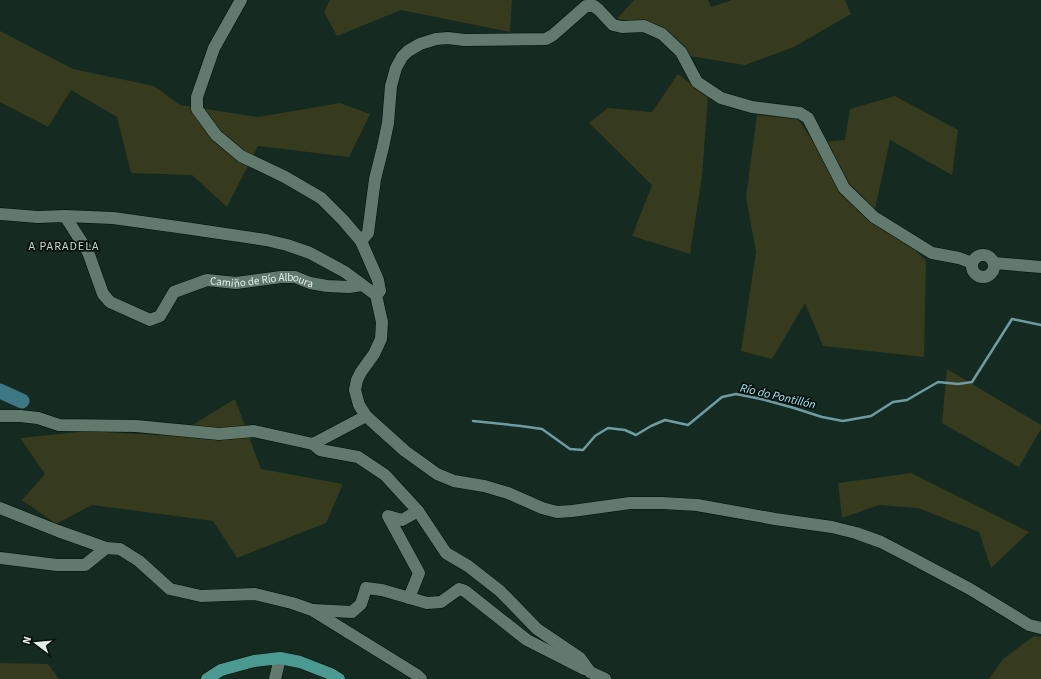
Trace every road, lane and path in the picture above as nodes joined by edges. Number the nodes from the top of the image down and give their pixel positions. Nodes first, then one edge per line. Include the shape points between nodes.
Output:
1 (241, 0) edge
2 (589, 3) edge
3 (0, 214) edge
4 (65, 216) junction
5 (361, 241) junction
6 (972, 263) junction
7 (994, 263) junction
8 (1041, 266) edge
9 (362, 285) junction
10 (376, 295) junction
11 (0, 416) edge
12 (366, 416) junction
13 (313, 444) junction
14 (0, 508) edge
15 (418, 511) junction
16 (106, 548) junction
17 (0, 558) edge
18 (409, 598) junction
19 (312, 610) junction
20 (1041, 628) edge
21 (280, 658) junction
22 (590, 672) junction
23 (206, 679) edge
24 (275, 679) edge
25 (339, 679) edge
26 (420, 679) edge
27 (605, 679) edge

1 - 5 street via 214,48 197,97 197,109 216,135 241,156 285,177 320,198
2 - 5 street via 553,35 546,38 436,39 420,44 402,57 391,86 388,123 375,179 368,233
2 - 6 street via 613,25 644,26 662,34 681,52 697,82 721,98 752,107 800,113 808,118 844,188 874,217 932,253
3 - 4 street
4 - 9 street via 113,218 266,240 310,253
4 - 9 street, Camiño de Río Alboura via 88,252 103,294 110,302 150,320 160,316 174,292 207,280 236,283 295,277 327,286
5 - 10 street via 378,280 380,292
6 - 7 street via 976,257 983,254 990,257
6 - 7 street via 974,273 981,277 991,273
7 - 8 street
9 - 10 street
10 - 12 street via 382,322 381,339 361,372 355,390 358,405
11 - 13 street via 38,418 59,425 136,426 220,434 254,431
12 - 13 street
12 - 20 street via 405,451 437,474 454,481 508,493 557,512 630,504 697,505 856,533 881,542 970,589 1029,625
13 - 15 street via 320,450 358,457 386,475
14 - 16 street
15 - 18 street via 402,520 388,516 419,573
15 - 22 street via 446,553 468,566 500,592 537,629 580,658
16 - 17 street via 85,565 57,566
16 - 19 street via 120,549 139,561 170,589 201,596 255,594
18 - 19 street via 366,588 361,604 352,612
18 - 22 street via 427,603 440,602 459,589 466,591 527,640
19 - 26 street
21 - 23 main road via 254,661 221,670
21 - 24 street
21 - 25 main road via 300,662
22 - 27 street

